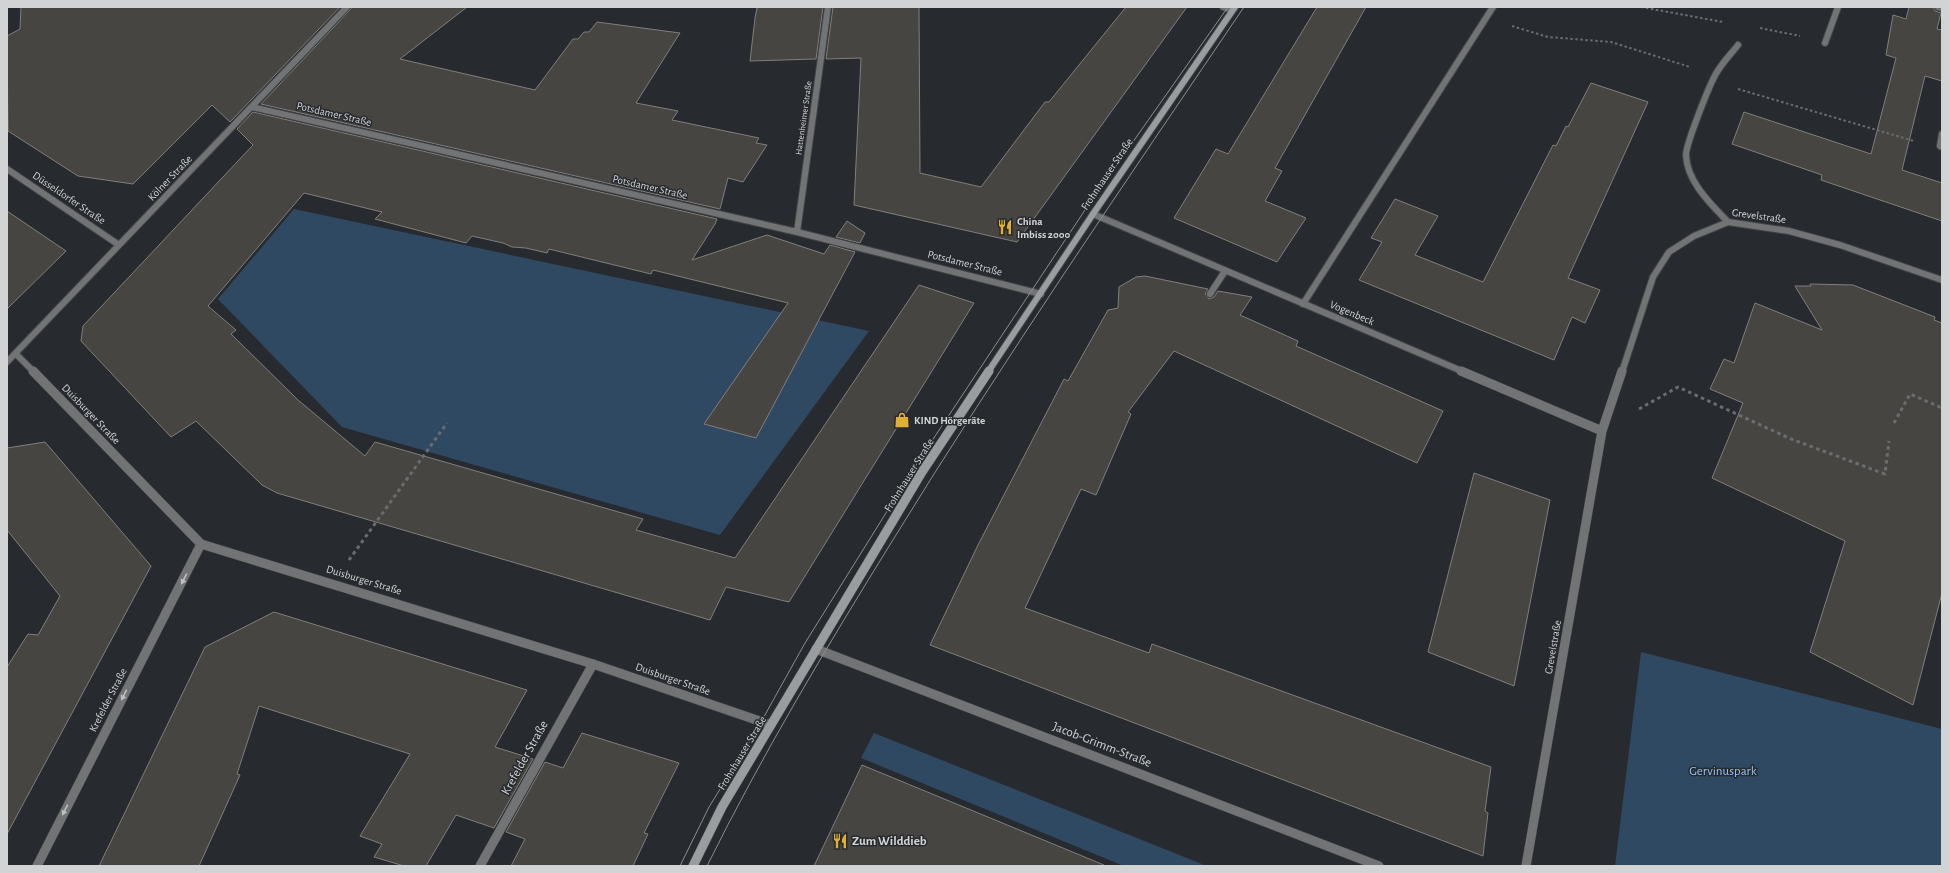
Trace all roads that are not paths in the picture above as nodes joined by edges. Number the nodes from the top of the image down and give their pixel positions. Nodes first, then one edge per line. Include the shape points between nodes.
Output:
1 (347, 7) edge
2 (828, 7) edge
3 (1223, 7) edge
4 (1493, 7) edge
5 (1838, 7) edge
6 (1938, 7) edge
7 (1233, 8) edge
8 (1942, 8) edge
9 (1825, 43) dead end
10 (1738, 45) dead end
11 (252, 107) junction
12 (1942, 134) edge
13 (1941, 147) edge
14 (7, 169) edge
15 (1093, 214) junction
16 (1728, 222) junction
17 (797, 232) junction
18 (119, 245) junction
19 (1225, 271) junction
20 (1942, 280) edge
21 (1041, 294) junction
22 (1210, 294) dead end
23 (1303, 304) junction
24 (16, 354) junction
25 (7, 362) edge
26 (1602, 431) junction
27 (201, 544) junction
28 (816, 649) junction
29 (594, 664) junction
30 (771, 725) junction
31 (37, 866) edge
32 (480, 866) edge
33 (693, 866) edge
34 (1379, 866) edge
35 (1526, 866) edge

1 - 11 street, Kölner Straße
2 - 17 street, Hattenheimer Straße
3 - 7 street
4 - 23 street
5 - 9 street
6 - 8 street
7 - 15 main road, Frohnhauser Straße
10 - 16 street via 1714,78 1685,154 1698,188
11 - 17 street, Potsdamer Straße
11 - 18 street, Kölner Straße
12 - 13 street
14 - 18 street, Düsseldorfer Straße
15 - 19 street, Vogenbeck
15 - 21 main road, Frohnhauser Straße
16 - 20 street, Grevelstraße via 1789,231
16 - 26 street, Grevelstraße via 1694,236 1669,252 1654,277
17 - 21 street, Potsdamer Straße
18 - 24 street, Kölner Straße
19 - 22 street
19 - 23 street, Vogenbeck
21 - 28 main road, Frohnhauser Straße via 922,472
23 - 26 street, Vogenbeck
24 - 25 street, Kölner Straße
24 - 27 street, Duisburger Straße
26 - 35 street, Grevelstraße
27 - 29 street, Duisburger Straße
27 -> 31 street, Krefelder Straße
28 - 30 main road, Frohnhauser Straße
28 - 34 street, Jacob-Grimm-Straße
29 - 30 street, Duisburger Straße
29 - 32 street, Krefelder Straße
30 - 33 main road, Frohnhauser Straße via 722,807

